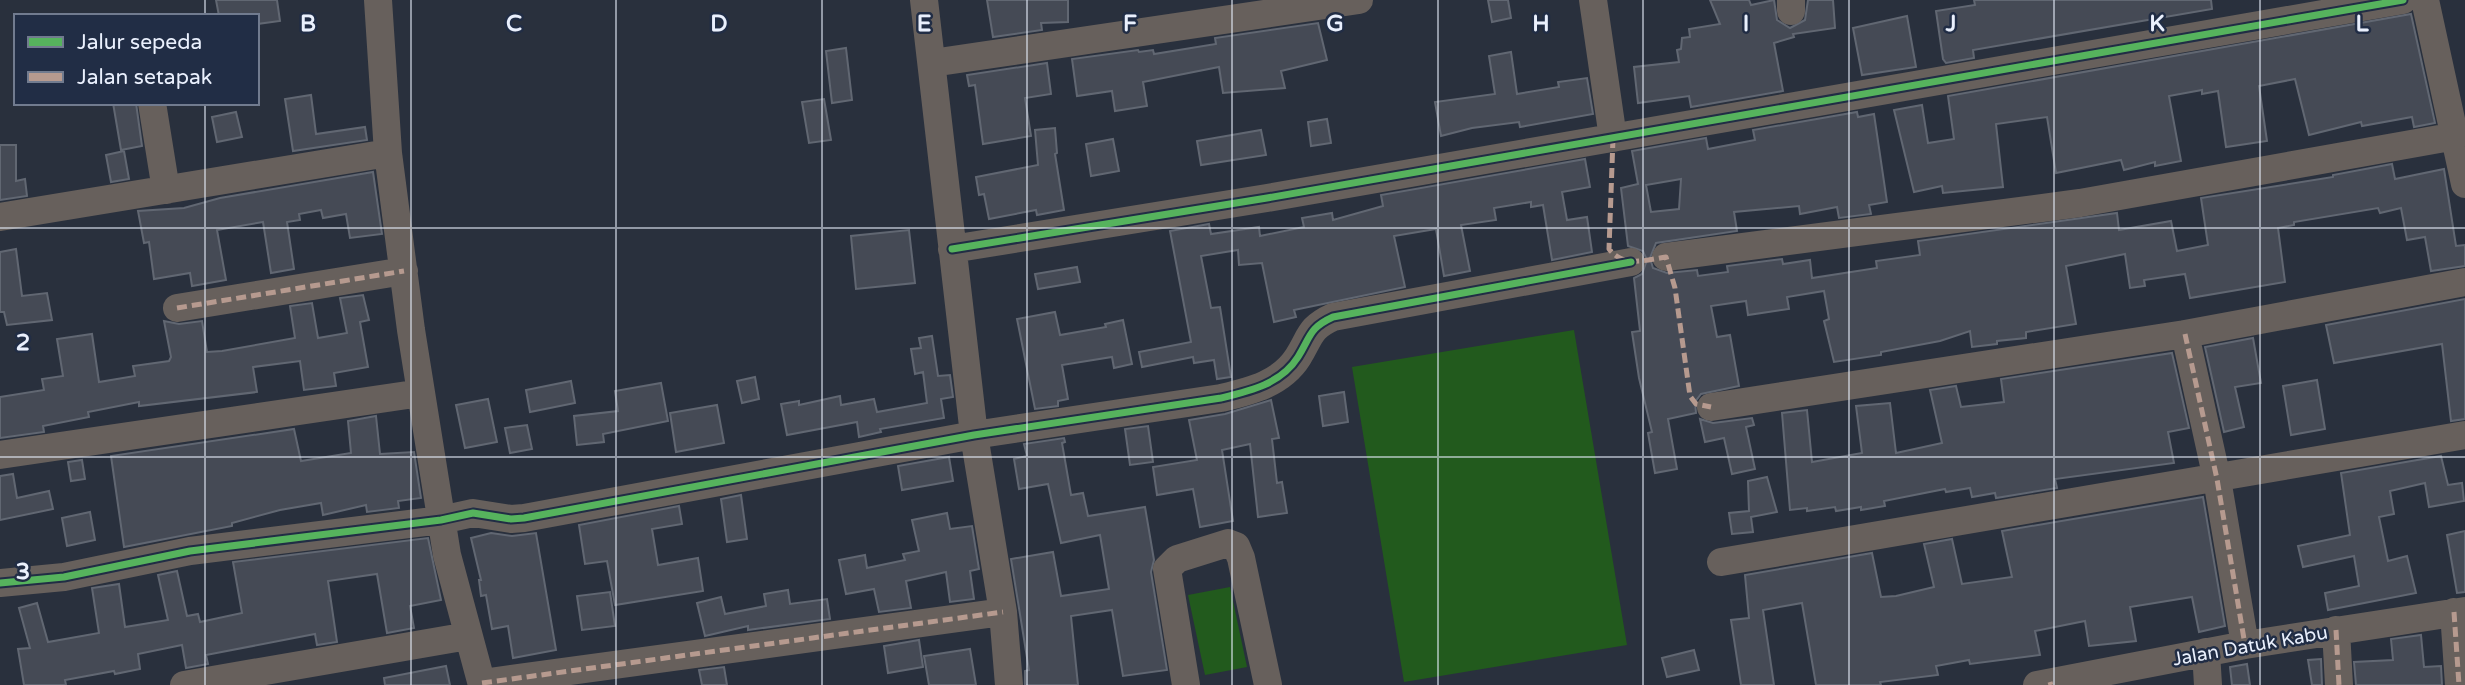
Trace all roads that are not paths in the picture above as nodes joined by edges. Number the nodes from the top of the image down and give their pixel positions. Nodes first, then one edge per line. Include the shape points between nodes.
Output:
1 (378, 0) edge
2 (924, 0) edge
3 (1359, 0) edge
4 (1593, 0) edge
5 (2403, 0) edge
6 (2425, 0) edge
7 (932, 63) junction
8 (152, 105) edge
9 (2456, 136) junction
10 (1613, 138) junction
11 (388, 153) junction
12 (2465, 184) edge
13 (166, 190) junction
14 (0, 217) edge
15 (952, 249) junction
16 (1666, 257) dead end
17 (1631, 262) dead end
18 (404, 271) junction
19 (2465, 282) edge
20 (177, 308) dead end
21 (2185, 334) junction
22 (421, 393) junction
23 (1711, 407) dead end
24 (974, 435) junction
25 (2465, 435) edge
26 (0, 455) edge
27 (2217, 479) junction
28 (442, 520) junction
29 (1721, 562) dead end
30 (0, 583) edge
31 (1003, 612) junction
32 (2459, 612) edge
33 (2336, 630) junction
34 (468, 636) junction
35 (2245, 645) junction
36 (2206, 652) junction
37 (482, 684) edge
38 (2046, 684) edge
39 (184, 685) edge
40 (1009, 685) edge
41 (1186, 685) edge
42 (1268, 685) edge
43 (2208, 685) edge
44 (2339, 685) edge
45 (2459, 685) edge

1 - 11 street
2 - 7 street
3 - 7 street
4 - 10 street
5 - 10 street
6 - 9 street
7 - 15 street
8 - 13 street
9 - 12 street
9 - 16 street via 2080,203
10 - 15 street
11 - 13 street
11 - 18 street
13 - 14 street
15 - 24 street
17 - 24 street via 1333,317 1310,332 1285,373 1250,392
18 - 20 street
18 - 22 street
19 - 21 street
21 - 23 street
21 - 27 street
22 - 26 street
22 - 28 street
24 - 28 street via 524,518 473,513
24 - 31 street
25 - 27 street
27 - 29 street
27 - 35 street
28 - 30 street via 190,551 64,577
28 - 34 street
31 - 37 street
31 - 40 street
32 - 33 street, Jalan Datuk Kabu
32 - 45 street
33 - 35 street, Jalan Datuk Kabu
33 - 44 street
34 - 37 street
34 - 39 street
35 - 36 street, Jalan Datuk Kabu
36 - 38 street, Jalan Datuk Kabu
36 - 43 street
41 - 42 street via 1167,569 1177,559 1228,543 1236,546 1241,558

